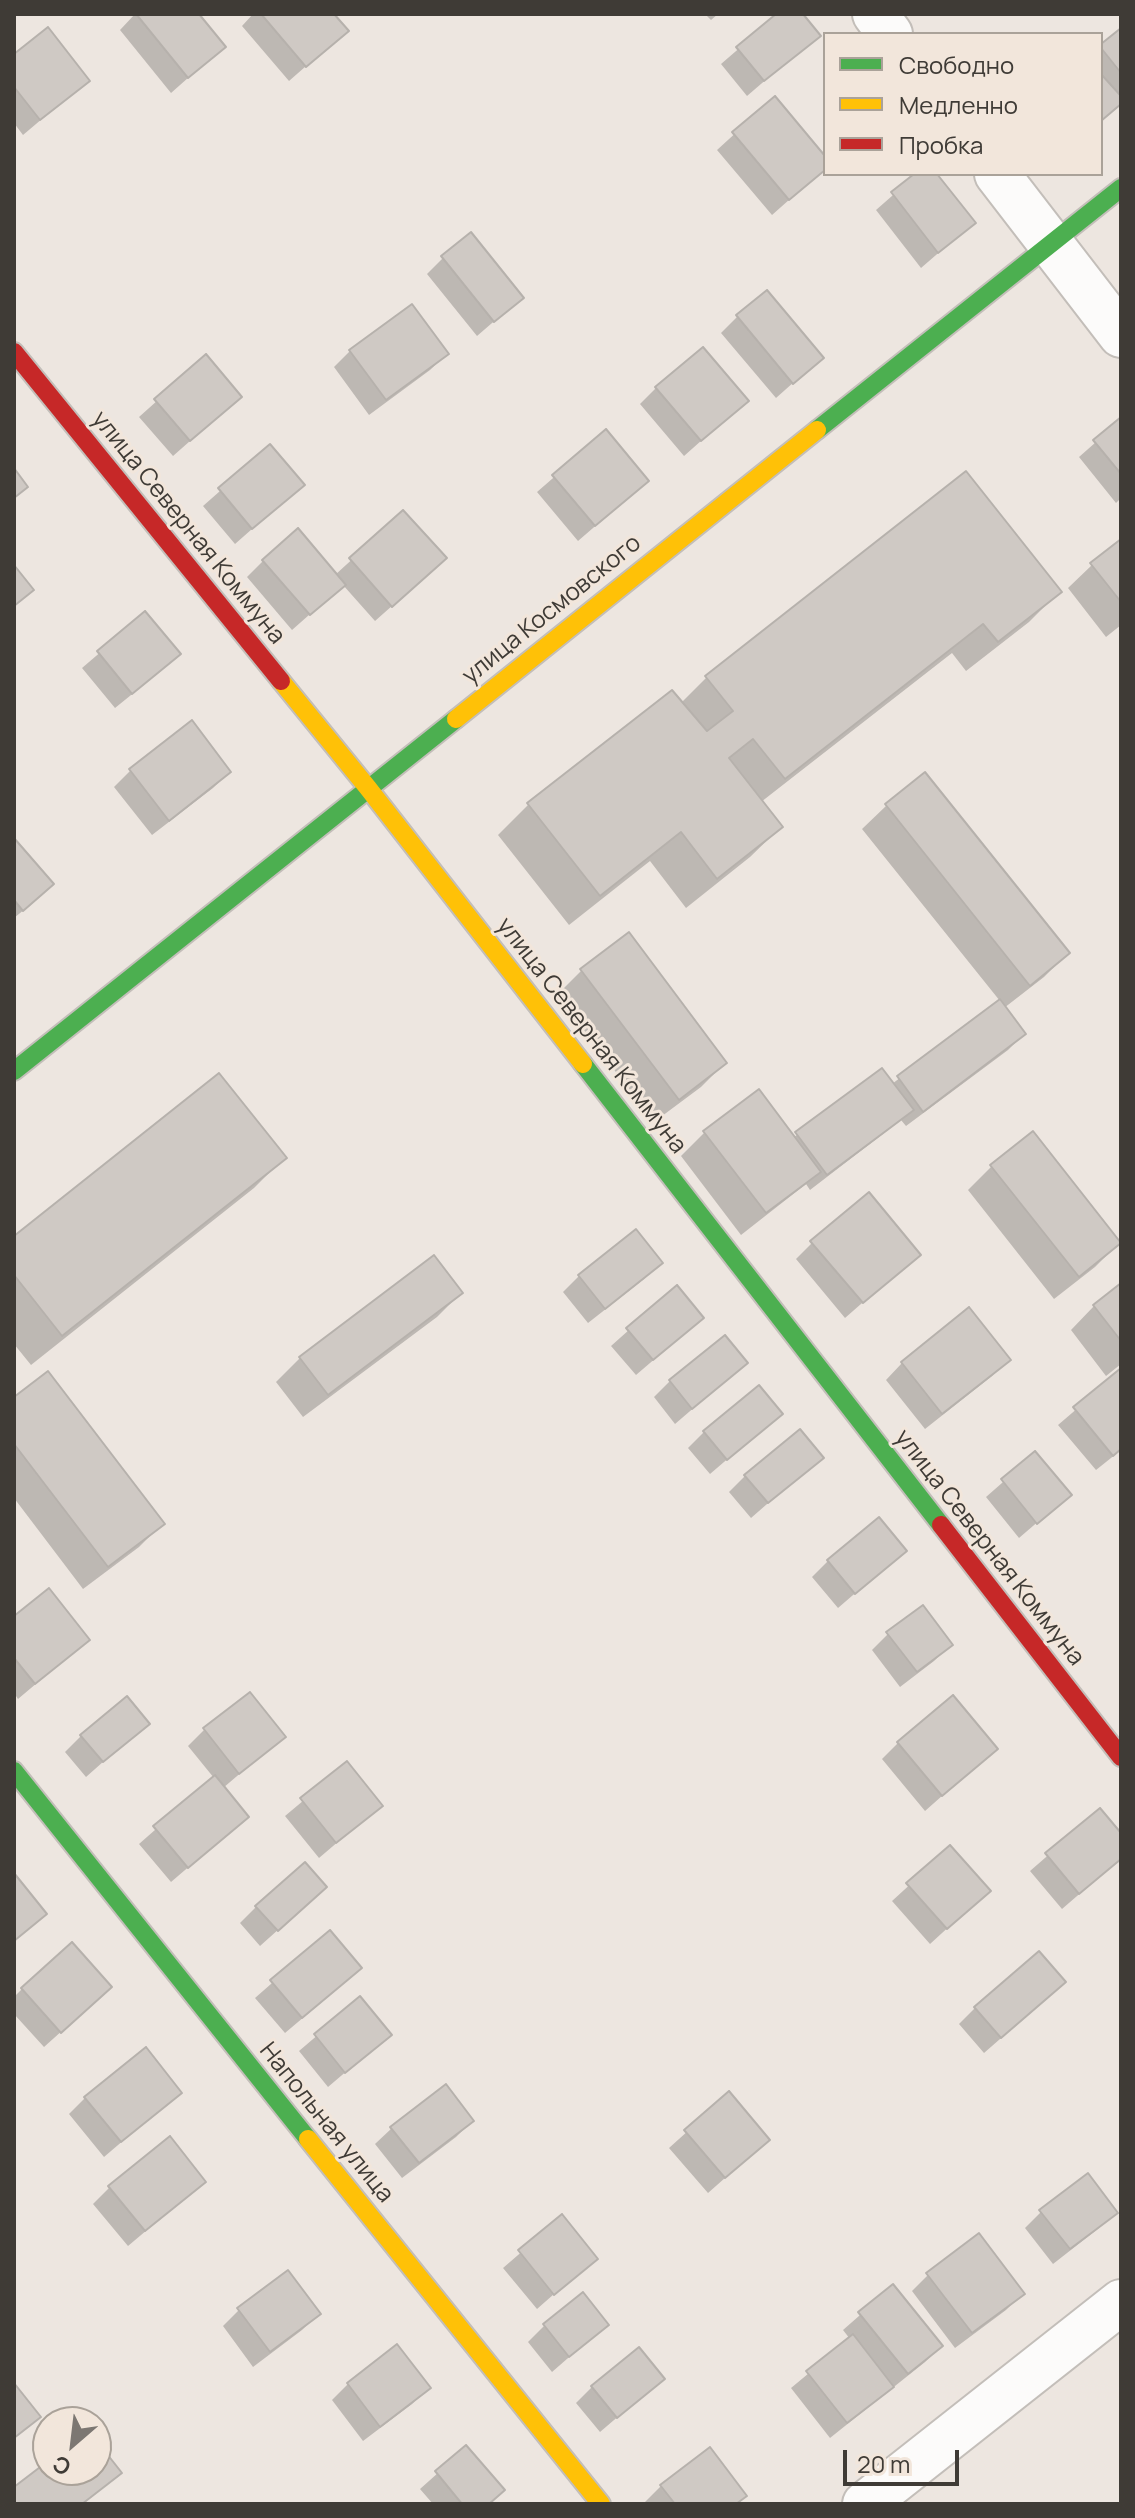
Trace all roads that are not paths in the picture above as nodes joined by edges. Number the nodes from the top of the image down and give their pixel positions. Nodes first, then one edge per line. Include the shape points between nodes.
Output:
1 (875, 14) edge
2 (888, 32) edge
3 (999, 176) edge
4 (1121, 188) edge
5 (1050, 244) junction
6 (1121, 335) edge
7 (14, 352) edge
8 (368, 788) junction
9 (14, 1071) edge
10 (1121, 1757) edge
11 (14, 1771) edge
12 (1121, 2302) edge
13 (601, 2504) edge
14 (865, 2504) edge

1 - 2 street
3 - 5 street
4 - 5 street, улица Космовского
5 - 6 street
5 - 8 street, улица Космовского
7 - 8 street, улица Северная Коммуна
8 - 9 street, улица Космовского
8 - 10 street, улица Северная Коммуна
11 - 13 street, Напольная улица
12 - 14 street

